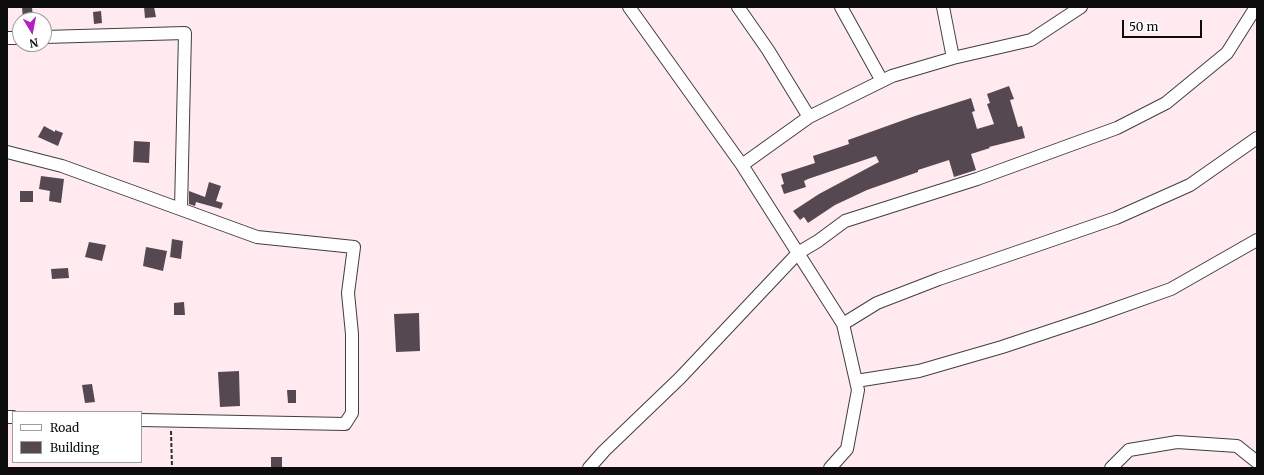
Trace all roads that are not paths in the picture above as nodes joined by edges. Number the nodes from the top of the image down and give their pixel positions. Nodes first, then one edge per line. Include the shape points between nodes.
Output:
1 (629, 7) edge
2 (738, 7) edge
3 (840, 7) edge
4 (943, 7) edge
5 (1081, 7) edge
6 (1256, 7) edge
7 (1067, 11) edge
8 (52, 37) edge
9 (953, 58) junction
10 (882, 81) junction
11 (809, 117) junction
12 (1257, 138) edge
13 (7, 152) edge
14 (742, 165) junction
15 (181, 209) junction
16 (1257, 240) edge
17 (798, 253) junction
18 (843, 324) junction
19 (856, 381) junction
20 (142, 420) edge
21 (1257, 462) edge
22 (589, 468) edge
23 (830, 468) edge
24 (1111, 468) edge

1 - 14 street
2 - 11 street
3 - 10 street
4 - 9 street
5 - 7 street
6 - 17 street via 1228,53 1166,103 1117,128 977,179 845,221
7 - 9 street via 1031,40
8 - 15 street via 185,33
9 - 10 street
10 - 11 street
11 - 14 street
12 - 18 street via 1190,186 1116,218 877,303
13 - 15 street via 62,166
14 - 17 street
15 - 20 street via 257,237 354,248 348,293 352,334 352,413 345,424
16 - 19 street via 1171,288 1092,317 920,371
17 - 18 street
17 - 22 street via 680,378
18 - 19 street
19 - 23 street via 858,390 847,449
21 - 24 street via 1237,446 1176,442 1129,450

